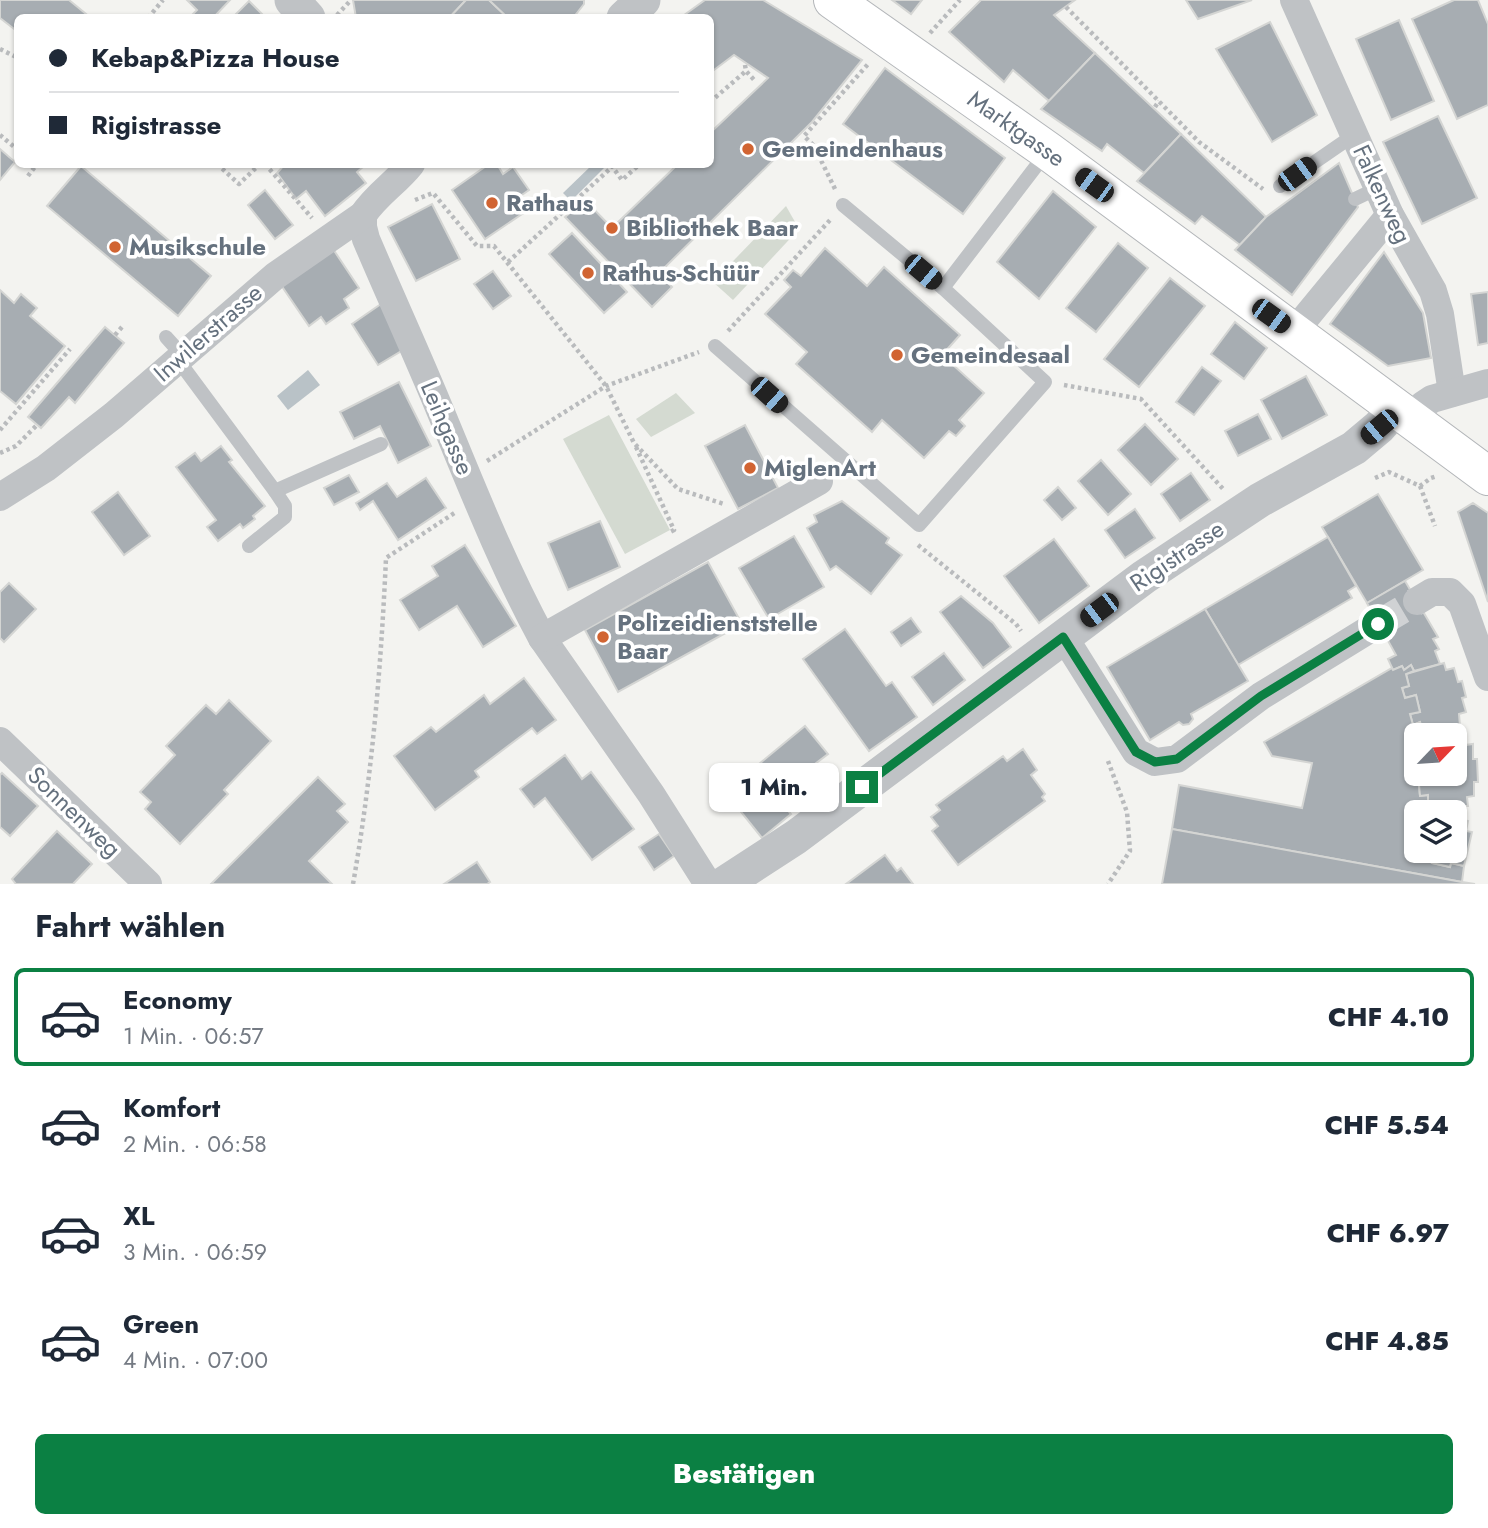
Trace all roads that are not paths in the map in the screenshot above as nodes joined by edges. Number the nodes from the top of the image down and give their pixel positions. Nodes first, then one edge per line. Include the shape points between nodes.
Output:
1 (292, 0) edge
2 (643, 0) edge
3 (1294, 0) edge
4 (838, 1) edge
5 (304, 14) edge
6 (628, 14) edge
7 (1354, 135) junction
8 (1048, 151) junction
9 (408, 168) edge
10 (1280, 186) road end
11 (843, 205) road end
12 (363, 215) junction
13 (1390, 215) junction
14 (943, 289) junction
15 (1293, 332) junction
16 (715, 346) road end
17 (176, 351) junction
18 (1488, 383) edge
19 (1452, 393) junction
20 (1404, 414) junction
21 (381, 444) dead end
22 (1488, 476) edge
23 (819, 481) dead end
24 (275, 491) junction
25 (0, 497) edge
26 (248, 546) dead end
27 (1417, 601) tunnel mouth
28 (1378, 624) tunnel mouth
29 (542, 638) junction
30 (1051, 646) junction
31 (1488, 677) edge
32 (0, 741) edge
33 (148, 884) edge
34 (708, 884) edge
35 (724, 884) edge

1 - 5 street
2 - 6 street
3 - 7 street, Falkenweg
4 - 8 main road, Marktgasse
7 - 10 lane
7 - 13 street, Falkenweg via 1366,194
8 - 14 lane
8 - 15 main road, Marktgasse
9 - 12 street, Inwilerstrasse
11 - 14 lane
12 - 17 street, Inwilerstrasse
12 - 29 street, Leihgasse via 366,239 498,551
13 - 15 street
13 - 19 street, Falkenweg via 1433,291
14 - 16 lane via 1045,382 919,525
15 - 20 main road, Marktgasse
17 - 24 lane
17 - 25 street, Inwilerstrasse via 114,415
18 - 19 street
19 - 20 street
20 - 22 main road, Marktgasse
20 - 30 street, Rigistrasse via 1144,576
21 - 24 lane
23 - 29 street
24 - 26 lane via 285,506 285,517
27 - 31 street via 1432,592 1450,592 1462,604
28 - 30 street via 1261,696 1177,759 1155,762 1136,752
29 - 34 street, Leihgasse via 652,794
30 - 35 street, Rigistrasse via 796,837
32 - 33 street, Sonnenweg

